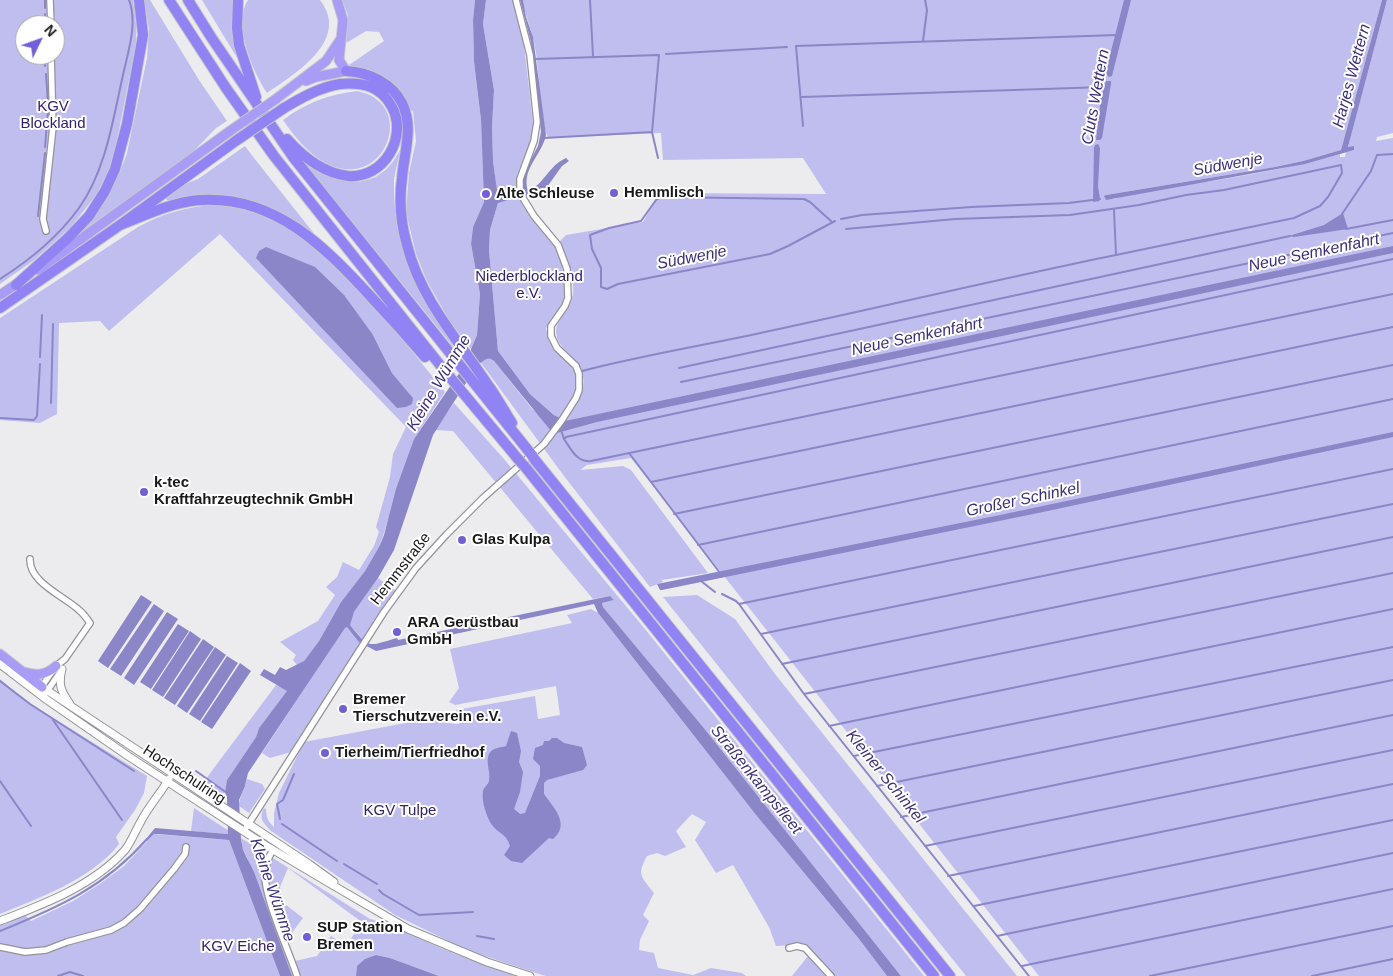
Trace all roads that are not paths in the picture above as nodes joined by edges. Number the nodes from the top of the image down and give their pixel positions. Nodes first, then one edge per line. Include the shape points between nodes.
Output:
1 (50, 0) edge
2 (139, 0) edge
3 (169, 0) edge
4 (188, 0) edge
5 (238, 0) edge
6 (337, 0) edge
7 (516, 0) edge
8 (51, 15) edge
9 (340, 40) junction
10 (51, 65) edge
11 (346, 71) junction
12 (244, 86) junction
13 (290, 89) junction
14 (257, 100) junction
15 (234, 136) junction
16 (120, 225) junction
17 (46, 231) dead end
18 (16, 285) junction
19 (0, 295) edge
20 (0, 308) edge
21 (441, 371) junction
22 (530, 454) junction
23 (30, 559) dead end
24 (0, 654) edge
25 (0, 664) edge
26 (59, 667) junction
27 (21, 672) junction
28 (42, 692) junction
29 (73, 709) junction
30 (172, 774) junction
31 (168, 781) junction
32 (249, 824) junction
33 (243, 830) junction
34 (186, 847) dead end
35 (273, 850) junction
36 (359, 900) junction
37 (0, 922) edge
38 (0, 947) edge
39 (789, 948) dead end
40 (297, 976) edge
41 (530, 976) edge
42 (831, 976) edge
43 (934, 976) edge
44 (950, 976) edge

1 - 8 street
2 - 18 highway via 144,35 131,108 105,192 69,237
3 - 21 highway via 274,156
4 - 12 highway
5 - 14 highway via 239,44
6 - 9 highway via 343,20
7 - 32 street, Hemmstraße via 530,56 537,122 520,189 534,216 558,245 566,269 568,298 551,326 551,336 557,348 576,366 579,390 544,444 483,498 416,568
9 - 11 highway via 339,60
9 - 13 highway via 326,62
10 - 17 street via 53,127 43,219
11 - 13 highway via 316,77
11 - 22 highway via 378,80 398,96 405,109 409,126 401,179 401,216 406,245 426,293 489,385
12 - 14 highway
12 - 22 highway via 292,157
13 - 15 highway, bridge
14 - 15 highway, bridge via 294,147 315,164 332,172 349,176 377,168 389,156 398,135 395,112 378,90 359,84 339,84 284,108
15 - 16 highway
15 - 18 highway
16 - 20 highway
16 - 21 highway via 167,207 199,200 229,201 256,207 281,218 312,238 339,263
18 - 19 highway
21 - 43 highway, bridge via 526,468
22 - 44 highway
23 - 26 street via 39,580 79,610 90,623
24 - 27 highway
25 - 28 street, Hochschulring
26 - 27 highway via 42,674
26 - 28 street
26 - 29 street via 61,688
27 - 28 highway
28 - 29 street, Hochschulring
28 - 31 street, Hochschulring
29 - 30 street, Hochschulring
30 - 31 street
30 - 32 street, Hochschulring
31 - 33 street, Hochschulring
31 - 37 street via 127,847 115,860 69,891
32 - 33 street, Hemmstraße
32 - 36 street, Hochschulring
33 - 35 street, Hochschulring
34 - 38 street via 185,854 140,909 111,930 37,952
35 - 36 street, Hochschulring
35 - 40 street via 265,873 267,889
36 - 41 street, Hochschulring via 441,944
39 - 42 street via 805,948

